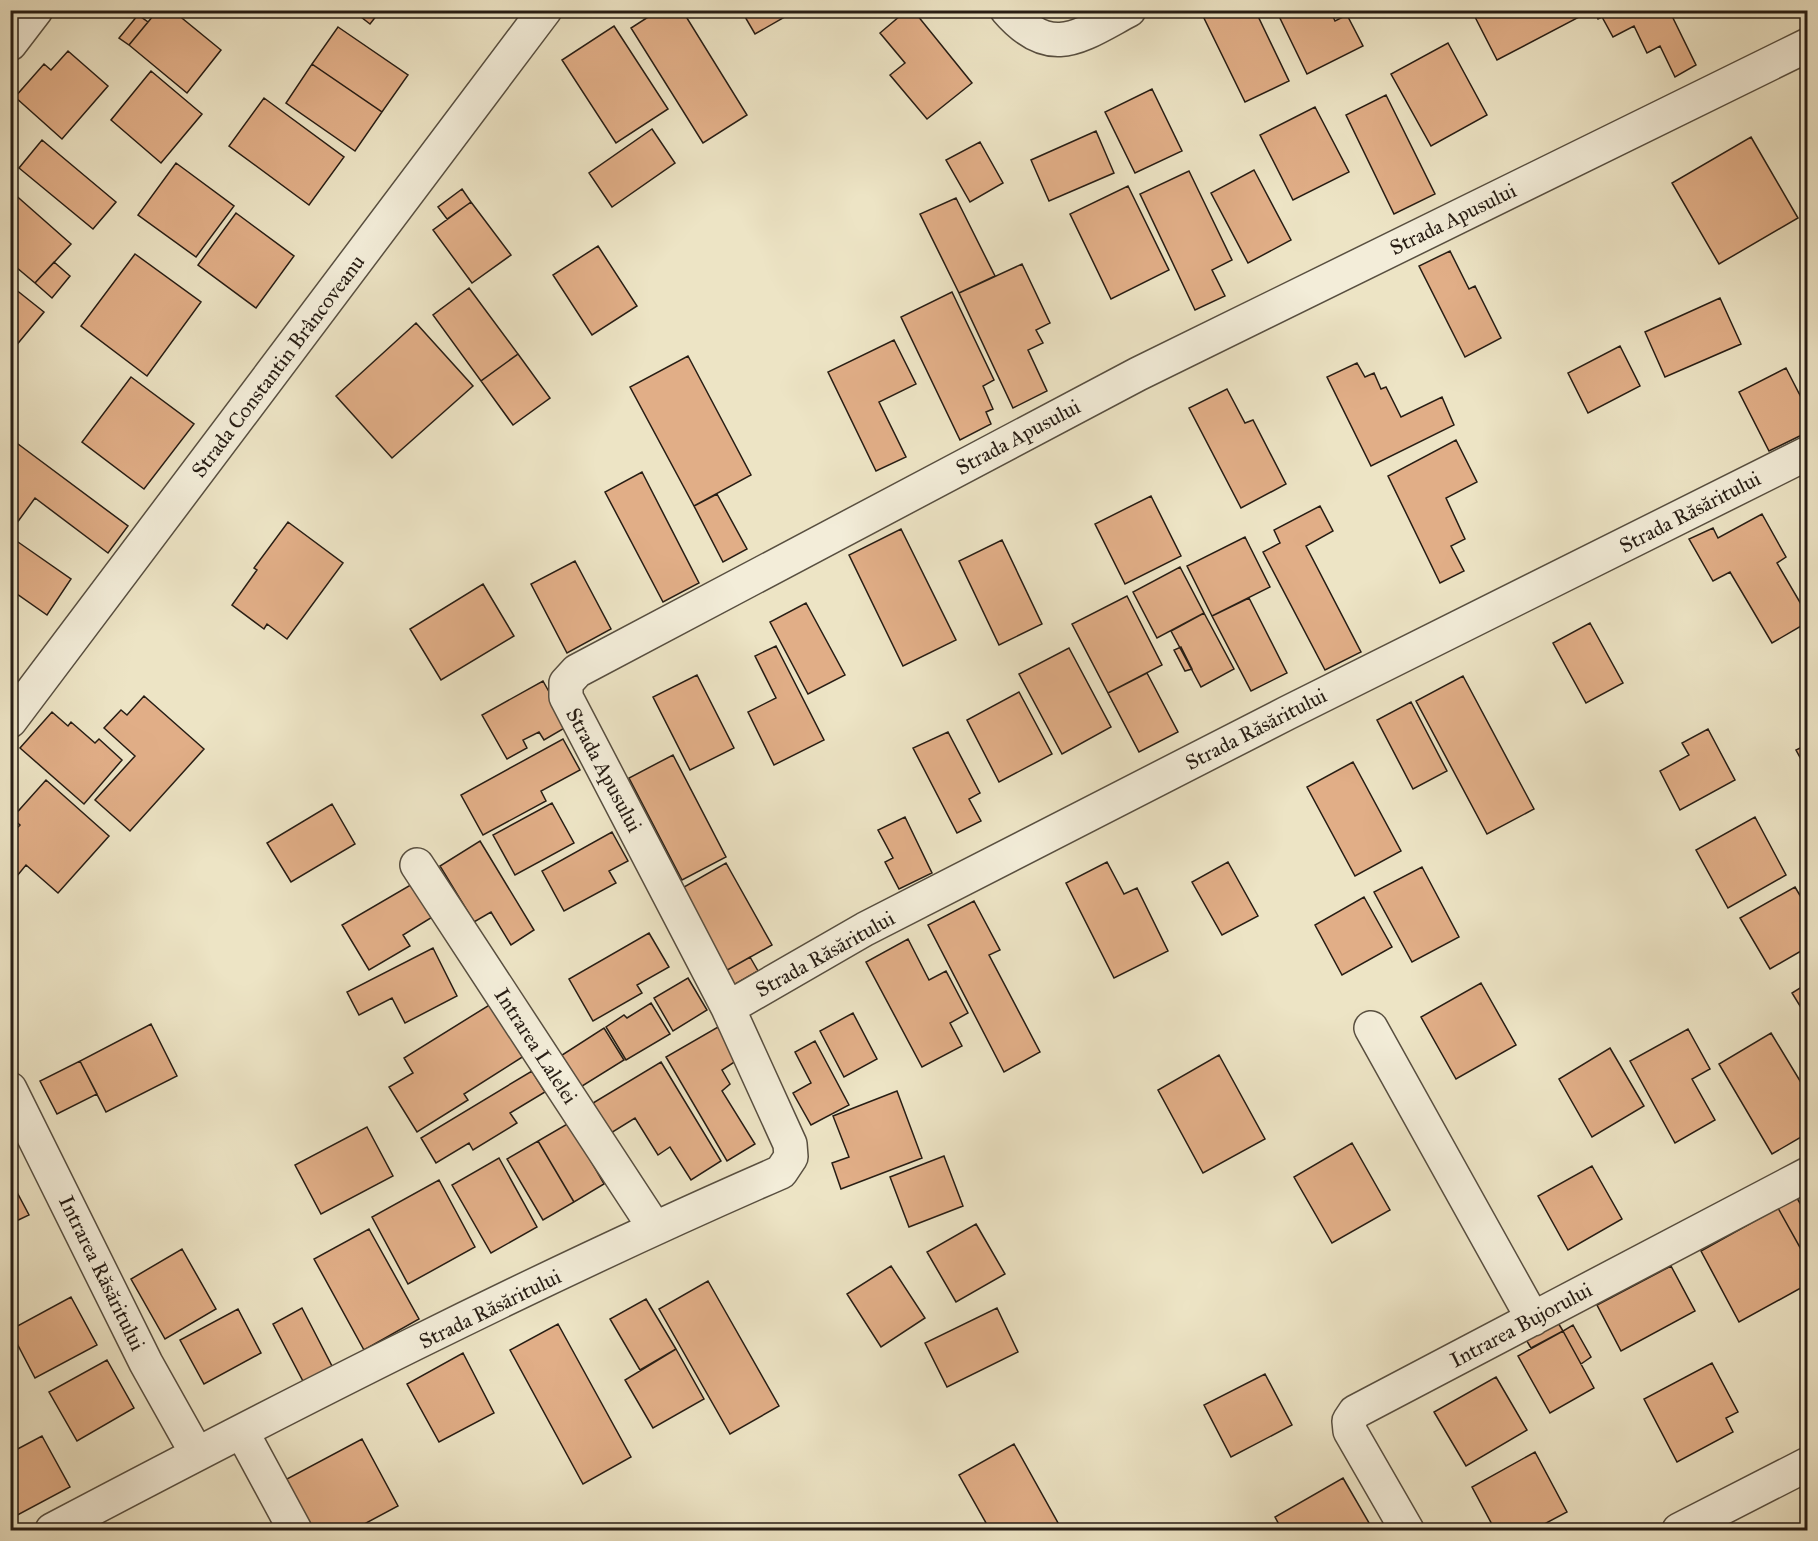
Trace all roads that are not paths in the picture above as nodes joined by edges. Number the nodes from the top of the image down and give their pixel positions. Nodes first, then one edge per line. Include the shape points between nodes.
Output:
1 (36, 10) edge
2 (545, 10) edge
3 (1007, 10) edge
4 (1129, 10) edge
5 (10, 44) edge
6 (1808, 45) edge
7 (1808, 453) edge
8 (10, 721) edge
9 (417, 865) dead end
10 (728, 1008) junction
11 (1371, 1028) dead end
12 (10, 1089) edge
13 (1808, 1174) edge
14 (654, 1227) junction
15 (1533, 1319) junction
16 (242, 1432) junction
17 (196, 1454) junction
18 (1808, 1464) edge
19 (52, 1530) edge
20 (294, 1530) edge
21 (1407, 1530) edge
22 (1679, 1530) edge

1 - 5 street
2 - 8 street, Strada Constantin Brâncoveanu
3 - 4 street via 1020,25 1062,42
6 - 10 street, Strada Apusului via 1138,374 577,671 566,683 566,698
7 - 10 street, Strada Răsăritului via 865,929
9 - 14 street, Intrarea Lalelei
10 - 14 street, Strada Răsăritului via 790,1144 791,1157 781,1172
11 - 15 street
12 - 17 street, Intrarea Răsăritului via 146,1363
13 - 15 street, Intrarea Bujorului
14 - 16 street, Strada Răsăritului
15 - 21 street, Intrarea Bujorului via 1355,1412 1349,1421 1350,1431
16 - 17 street, Strada Răsăritului
16 - 20 street
17 - 19 street, Strada Răsăritului
18 - 22 street

